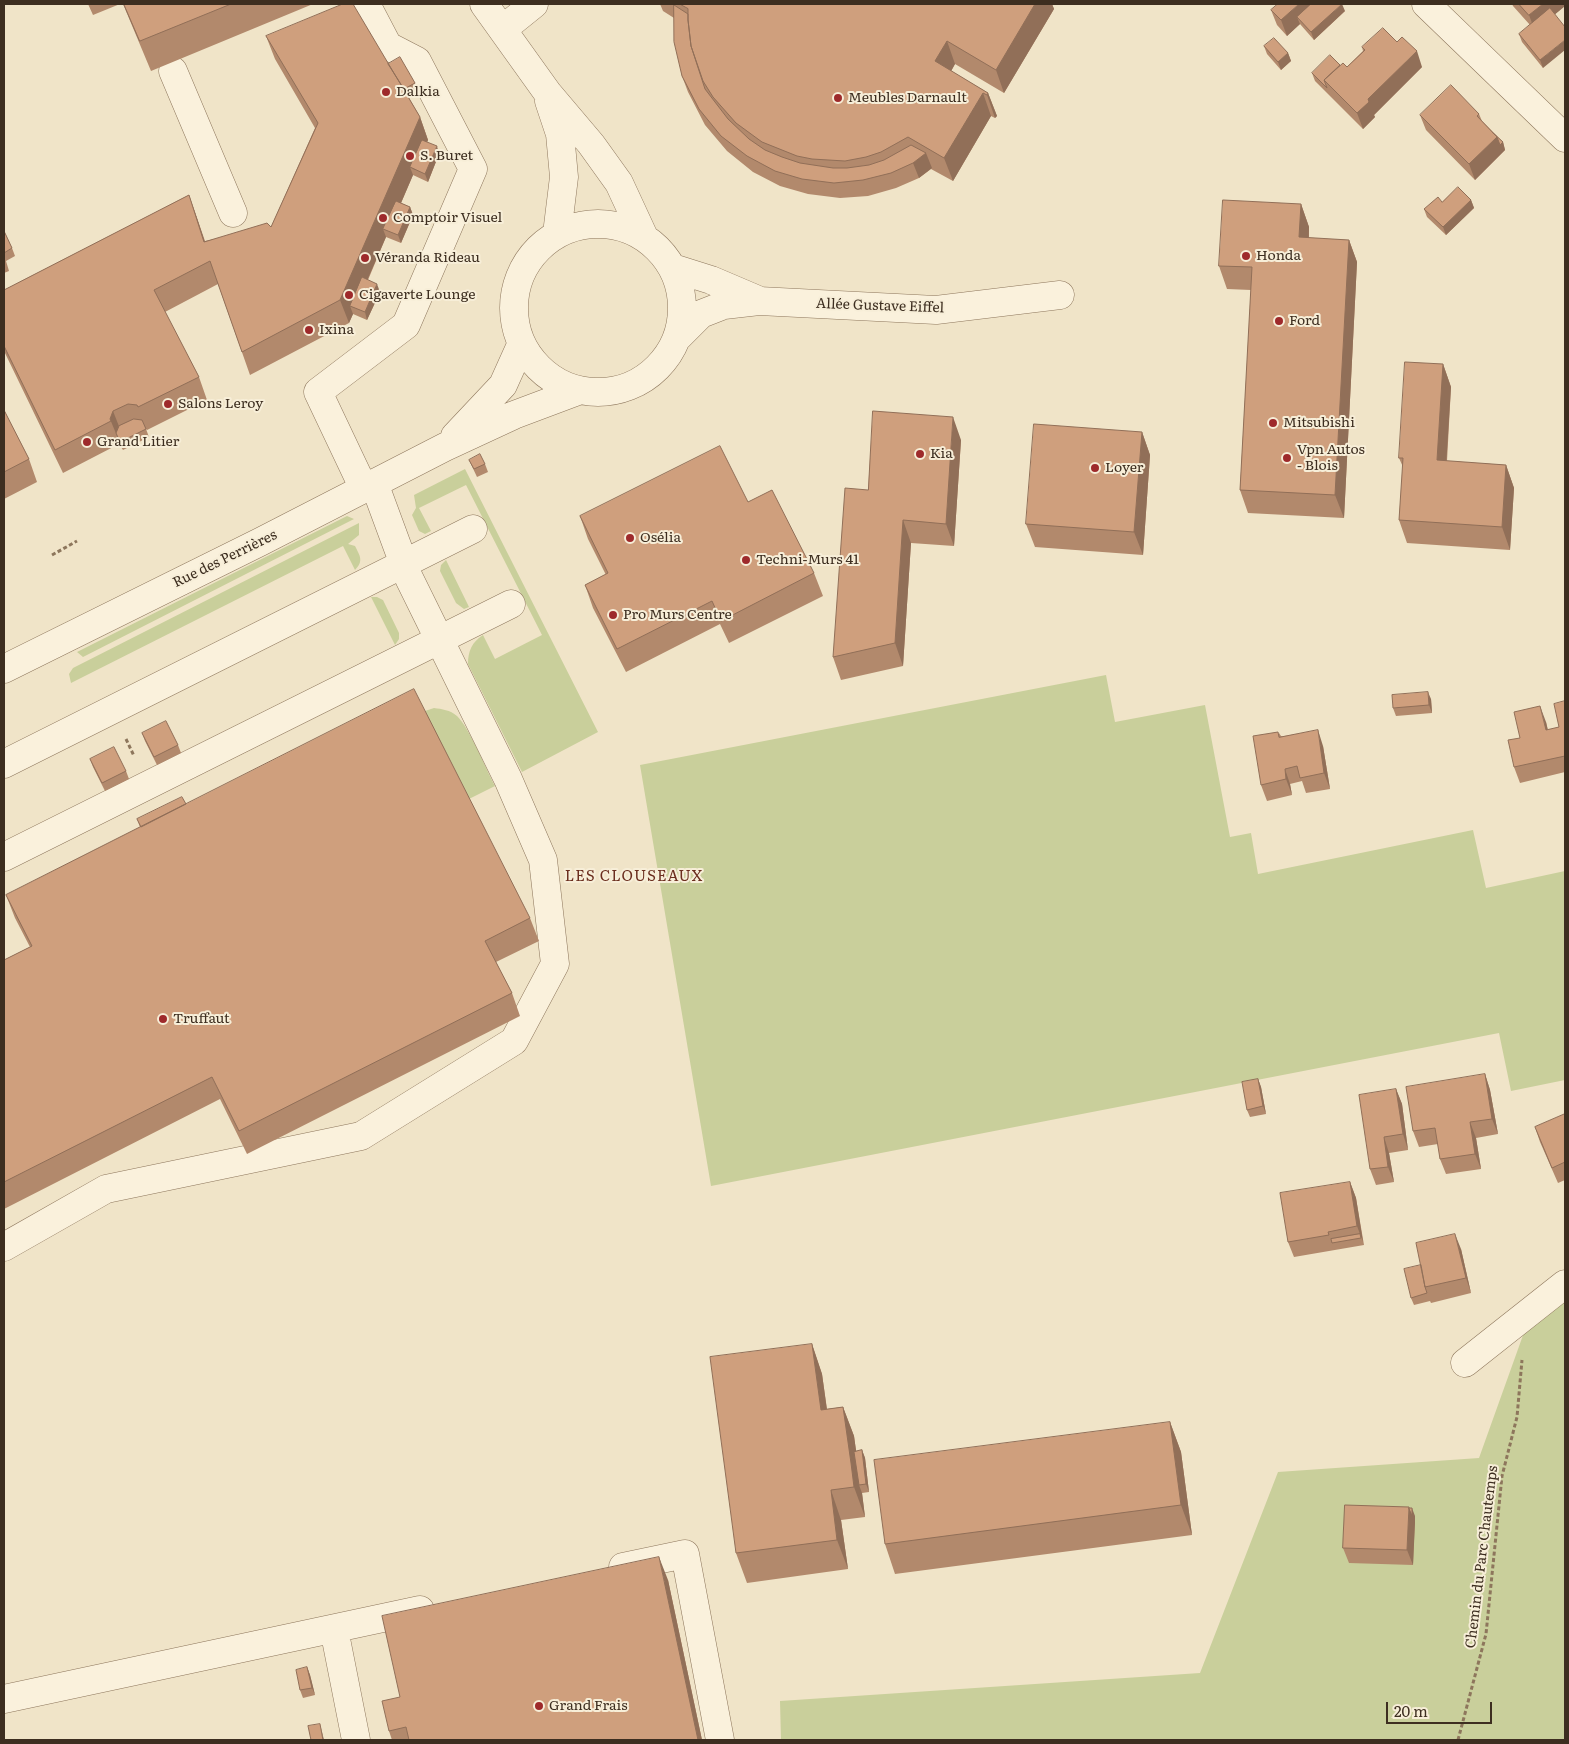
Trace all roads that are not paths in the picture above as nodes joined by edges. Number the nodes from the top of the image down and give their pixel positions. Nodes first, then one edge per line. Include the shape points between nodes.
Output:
1 (366, 4) edge
2 (484, 4) edge
3 (534, 4) edge
4 (1426, 4) edge
5 (502, 30) junction
6 (173, 71) dead end
7 (547, 92) junction
8 (1565, 138) edge
9 (233, 214) dead end
10 (557, 234) junction
11 (644, 237) junction
12 (673, 268) junction
13 (1060, 295) dead end
14 (759, 300) junction
15 (678, 337) junction
16 (521, 345) junction
17 (578, 391) junction
18 (444, 448) junction
19 (369, 486) junction
20 (473, 529) dead end
21 (404, 563) junction
22 (511, 604) dead end
23 (439, 640) junction
24 (4, 669) edge
25 (4, 764) edge
26 (4, 857) edge
27 (4, 1247) edge
28 (1565, 1284) edge
29 (1465, 1363) dead end
30 (598, 1572) edge
31 (441, 1606) edge
32 (334, 1628) junction
33 (4, 1699) edge
34 (356, 1740) edge
35 (720, 1740) edge

1 - 19 street via 388,46 417,61 473,169 406,325 318,392
2 - 5 street
3 - 5 street
4 - 8 street
5 - 7 street
6 - 9 street
7 - 10 street via 560,134 564,177
7 - 11 street via 592,144 619,183
10 - 11 street via 586,224 616,225
10 - 16 street via 536,250 519,279 514,295 514,321
11 - 12 street via 661,251
12 - 14 street
12 - 15 street via 682,302
13 - 14 street, Allée Gustave Eiffel via 936,310
14 - 15 street via 724,305 701,314
15 - 17 street via 666,358 649,376 627,387 603,393
16 - 17 street via 545,374
16 - 18 street, Rue des Perrières via 503,385
17 - 18 street, Rue des Perrières via 514,415
18 - 19 street, Rue des Perrières
19 - 21 street
19 - 24 street, Rue des Perrières
20 - 21 street
21 - 23 street
21 - 25 street
22 - 23 street
23 - 26 street
23 - 27 street via 508,779 543,860 554,964 514,1041 361,1136 106,1189
28 - 29 street
30 - 35 street via 686,1554
31 - 32 street
32 - 33 street
32 - 34 street

